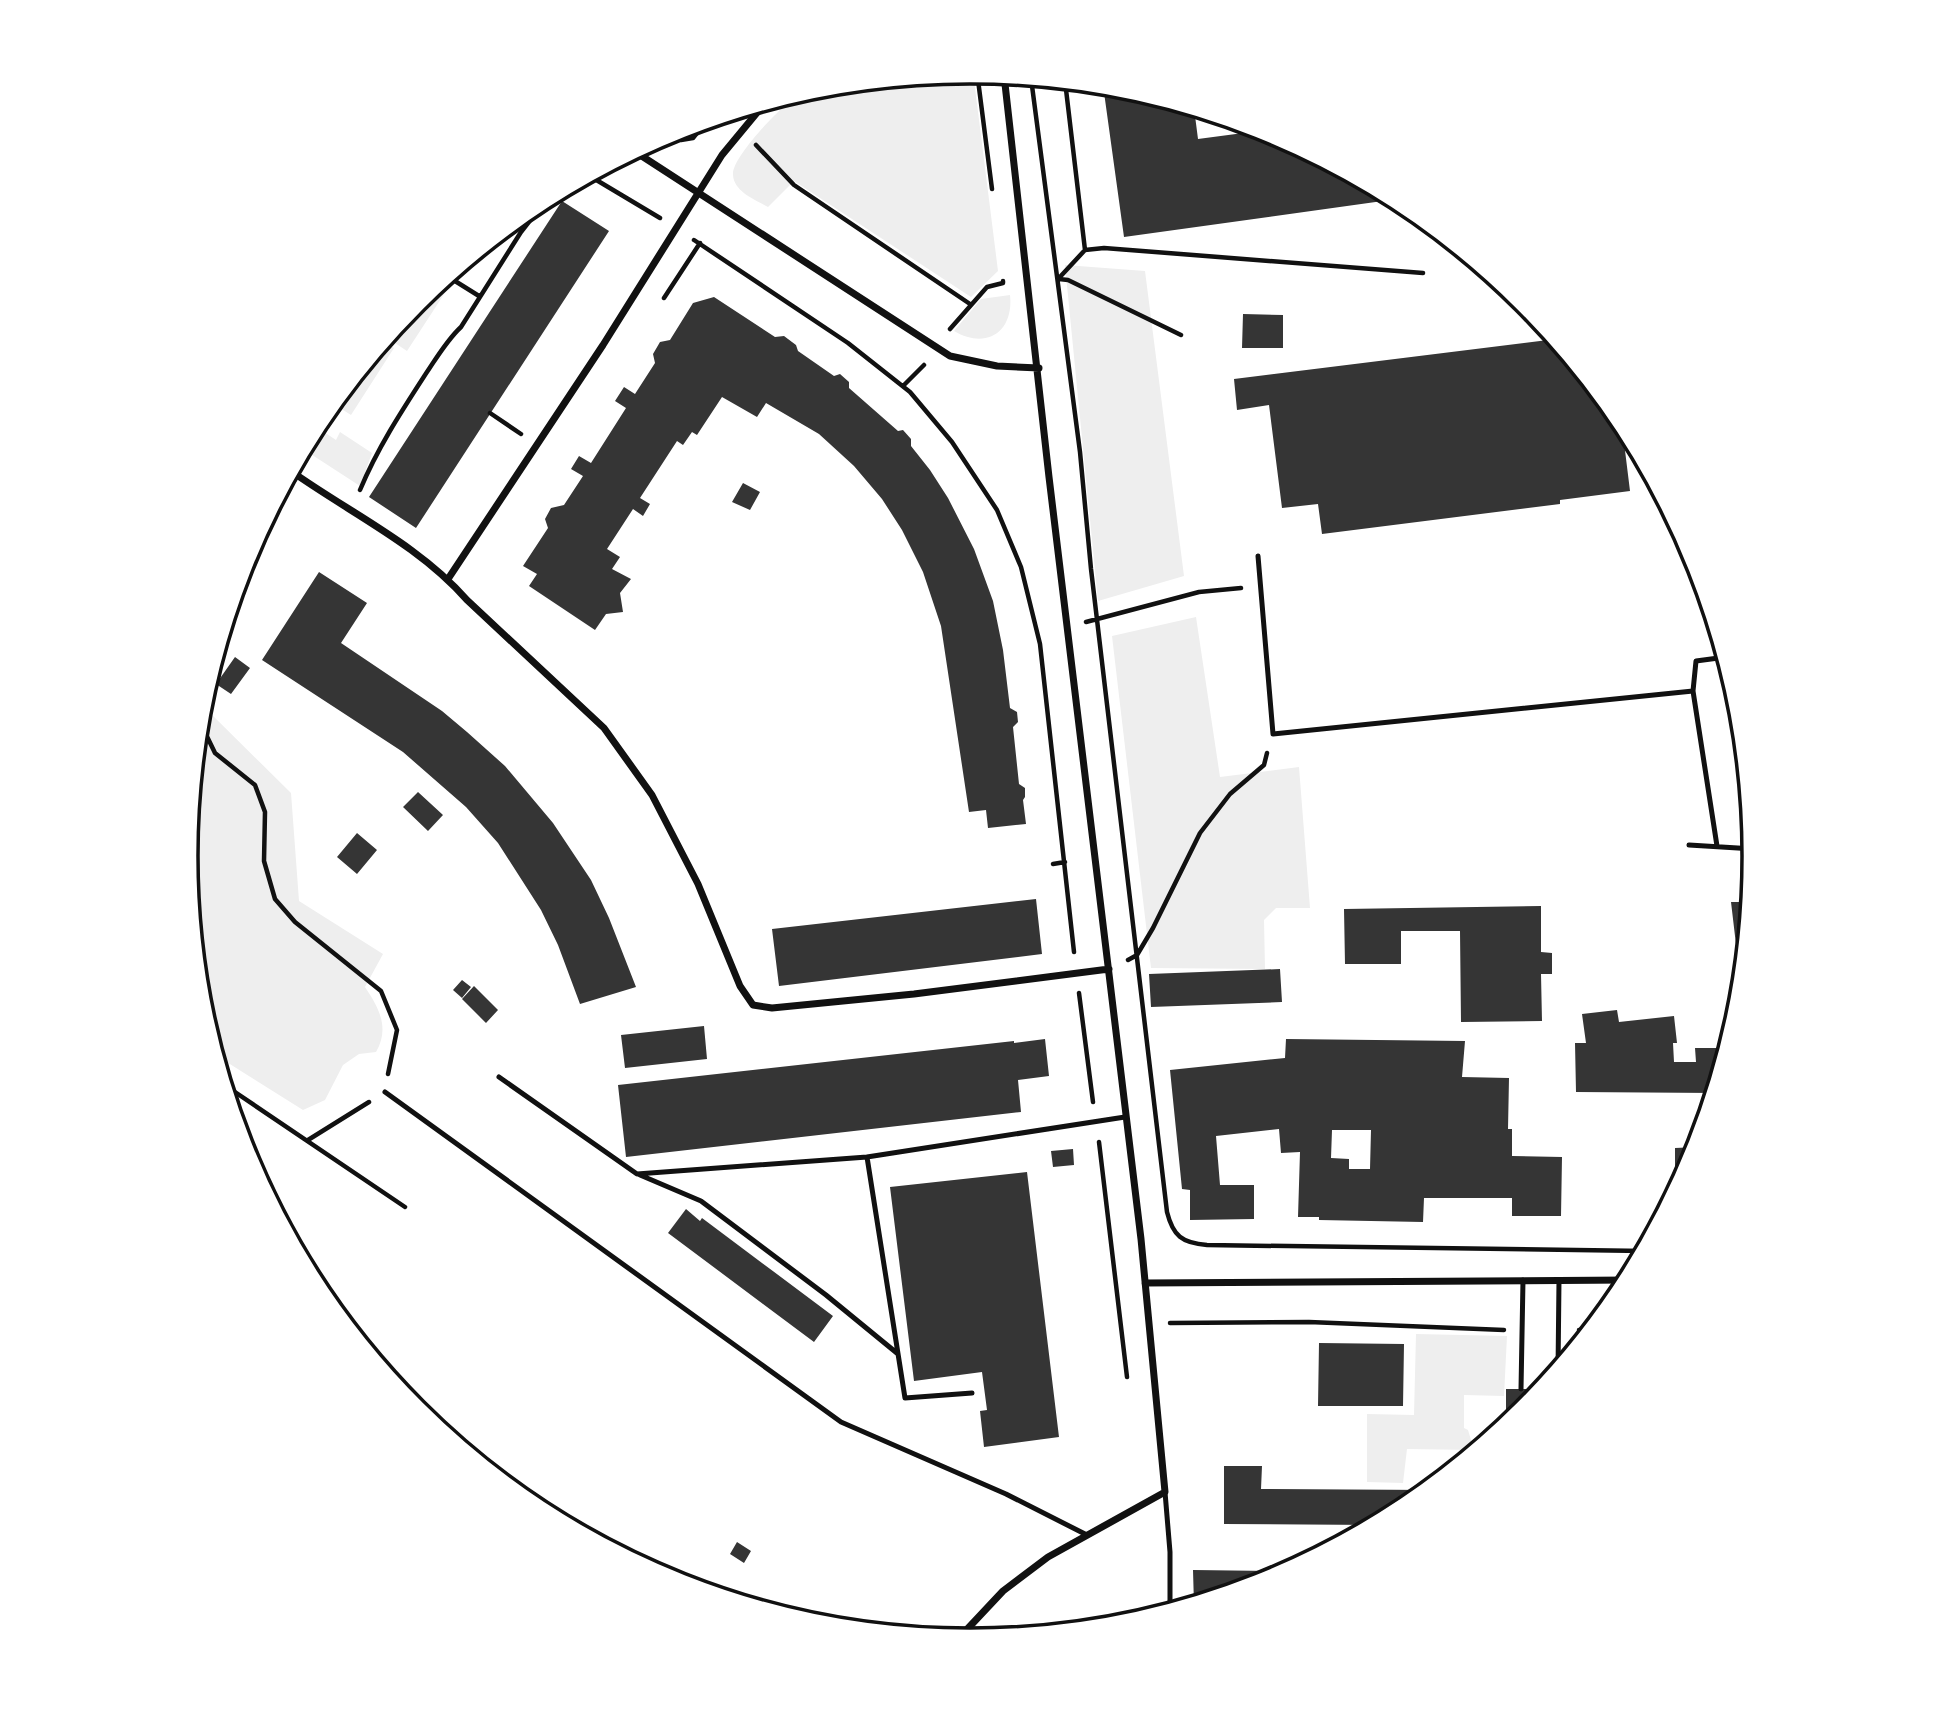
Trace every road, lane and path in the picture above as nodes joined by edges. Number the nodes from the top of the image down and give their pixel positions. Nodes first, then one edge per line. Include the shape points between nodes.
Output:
1 (979, 84) edge
2 (1005, 85) edge
3 (1032, 87) edge
4 (1065, 90) edge
5 (755, 115) edge
6 (751, 140) dead end
7 (644, 157) edge
8 (597, 180) edge
9 (992, 190) dead end
10 (698, 192) junction
11 (665, 221) dead end
12 (527, 224) edge
13 (691, 237) dead end
14 (700, 243) junction
15 (1086, 250) junction
16 (1001, 269) dead end
17 (1423, 273) dead end
18 (1059, 279) junction
19 (455, 281) edge
20 (479, 296) junction
21 (664, 298) dead end
22 (970, 304) junction
23 (951, 328) dead end
24 (1181, 335) dead end
25 (1039, 368) junction
26 (919, 372) dead end
27 (903, 386) junction
28 (490, 413) dead end
29 (521, 434) dead end
30 (298, 476) edge
31 (358, 494) dead end
32 (1258, 556) dead end
33 (448, 579) junction
34 (1259, 586) junction
35 (1098, 620) junction
36 (1069, 625) junction
37 (1717, 658) edge
38 (1693, 691) junction
39 (1273, 734) junction
40 (208, 738) edge
41 (1689, 845) dead end
42 (1717, 846) junction
43 (1743, 848) edge
44 (1065, 862) junction
45 (1053, 864) dead end
46 (1137, 955) junction
47 (1075, 956) dead end
48 (1109, 969) junction
49 (1079, 988) dead end
50 (499, 1077) dead end
51 (385, 1091) junction
52 (235, 1092) edge
53 (1094, 1110) dead end
54 (1125, 1117) junction
55 (1099, 1139) dead end
56 (308, 1140) junction
57 (867, 1157) junction
58 (637, 1174) junction
59 (405, 1207) dead end
60 (1635, 1251) edge
61 (1523, 1280) junction
62 (1559, 1280) junction
63 (1617, 1280) edge
64 (1145, 1283) junction
65 (1149, 1324) junction
66 (1580, 1330) edge
67 (1523, 1331) junction
68 (1558, 1331) junction
69 (898, 1354) junction
70 (1559, 1357) edge
71 (1127, 1377) dead end
72 (1521, 1389) dead end
73 (972, 1393) dead end
74 (1166, 1492) junction
75 (1087, 1535) junction
76 (1170, 1603) edge
77 (967, 1629) edge

1 - 9 path
2 - 25 street
3 - 18 path
4 - 15 path
5 - 10 street
6 - 22 path via 794,185
7 - 10 street
8 - 11 path
10 - 25 street via 950,356 997,366
10 - 33 street
12 - 20 path
13 - 14 path
14 - 21 path
14 - 27 path
15 - 17 path
15 - 18 path
16 - 22 path via 1003,283 987,287
18 - 24 path
18 - 35 path
19 - 20 path
20 - 31 path via 378,450
22 - 23 path
25 - 36 street
26 - 27 path
27 - 44 path via 953,442 997,510 1021,567 1040,644
28 - 29 path
30 - 33 street
32 - 34 lane
33 - 48 street via 604,728 621,751 667,822 753,1006 914,994
34 - 35 path via 1199,592
34 - 39 lane
35 - 36 path
35 - 46 path
36 - 48 street
37 - 38 lane via 1696,661
38 - 39 lane
38 - 42 lane
39 - 46 path via 1264,765 1230,794 1200,833
40 - 51 path via 215,753 254,785 265,812 264,861 275,899 295,922 381,991 397,1030
41 - 42 lane
42 - 43 lane
44 - 45 path
44 - 47 path
46 - 48 path
46 - 60 path via 1167,1212 1174,1232 1191,1244
48 - 54 street
49 - 53 path
50 - 58 lane
51 - 56 path
51 - 75 lane via 841,1422
52 - 56 path
54 - 57 lane
54 - 64 street
55 - 71 path
56 - 59 path
57 - 58 lane
57 - 69 lane
58 - 69 lane via 701,1201
61 - 62 street
61 - 64 street
61 - 67 lane
62 - 63 street
62 - 68 lane
64 - 65 street
65 - 67 path via 1309,1322
65 - 74 street
66 - 68 path
67 - 72 lane
68 - 70 lane
69 - 73 lane via 905,1398
74 - 75 street
74 - 76 lane
75 - 77 street via 1003,1591

